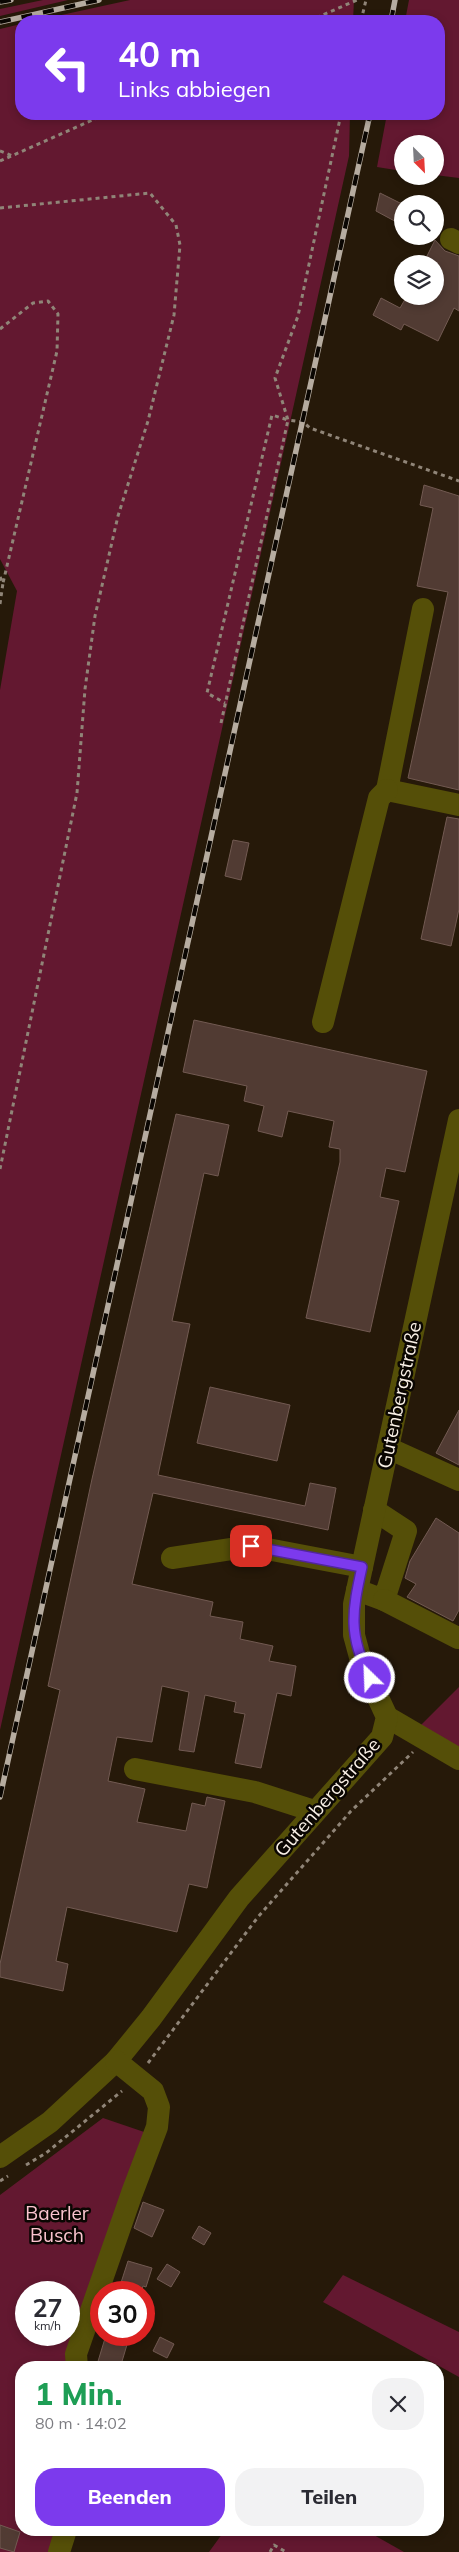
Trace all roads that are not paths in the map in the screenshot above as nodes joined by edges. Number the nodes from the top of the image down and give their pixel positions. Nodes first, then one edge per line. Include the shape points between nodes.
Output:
1 (423, 609) dead end
2 (388, 790) junction
3 (459, 805) edge
4 (323, 1022) dead end
5 (459, 1120) edge
6 (451, 1198) edge
7 (388, 1448) junction
8 (459, 1480) edge
9 (374, 1510) junction
10 (172, 1558) dead end
11 (362, 1567) junction
12 (357, 1590) junction
13 (384, 1600) junction
14 (459, 1637) edge
15 (386, 1717) junction
16 (459, 1759) edge
17 (135, 1769) dead end
18 (314, 1811) junction
19 (116, 2061) junction
20 (5, 2166) edge
21 (76, 2361) edge
22 (64, 2536) edge
23 (59, 2552) edge

1 - 2 street
2 - 3 street
2 - 4 street via 379,798
5 - 6 street, Gutenbergstraße
6 - 7 street, Gutenbergstraße
7 - 8 street
7 - 9 street, Gutenbergstraße
9 - 11 street, Gutenbergstraße
9 - 13 street via 406,1531
10 - 11 street via 251,1546
11 - 12 street, Gutenbergstraße
12 - 13 street
12 - 15 street, Gutenbergstraße via 354,1635 361,1661
13 - 14 street
15 - 16 street
15 - 18 street, Gutenbergstraße via 382,1737
17 - 18 street via 255,1792
18 - 19 street, Gutenbergstraße via 239,1898
19 - 20 street, Gutenbergstraße
19 - 21 street via 153,2091 159,2107 157,2127 76,2354
22 - 23 street

